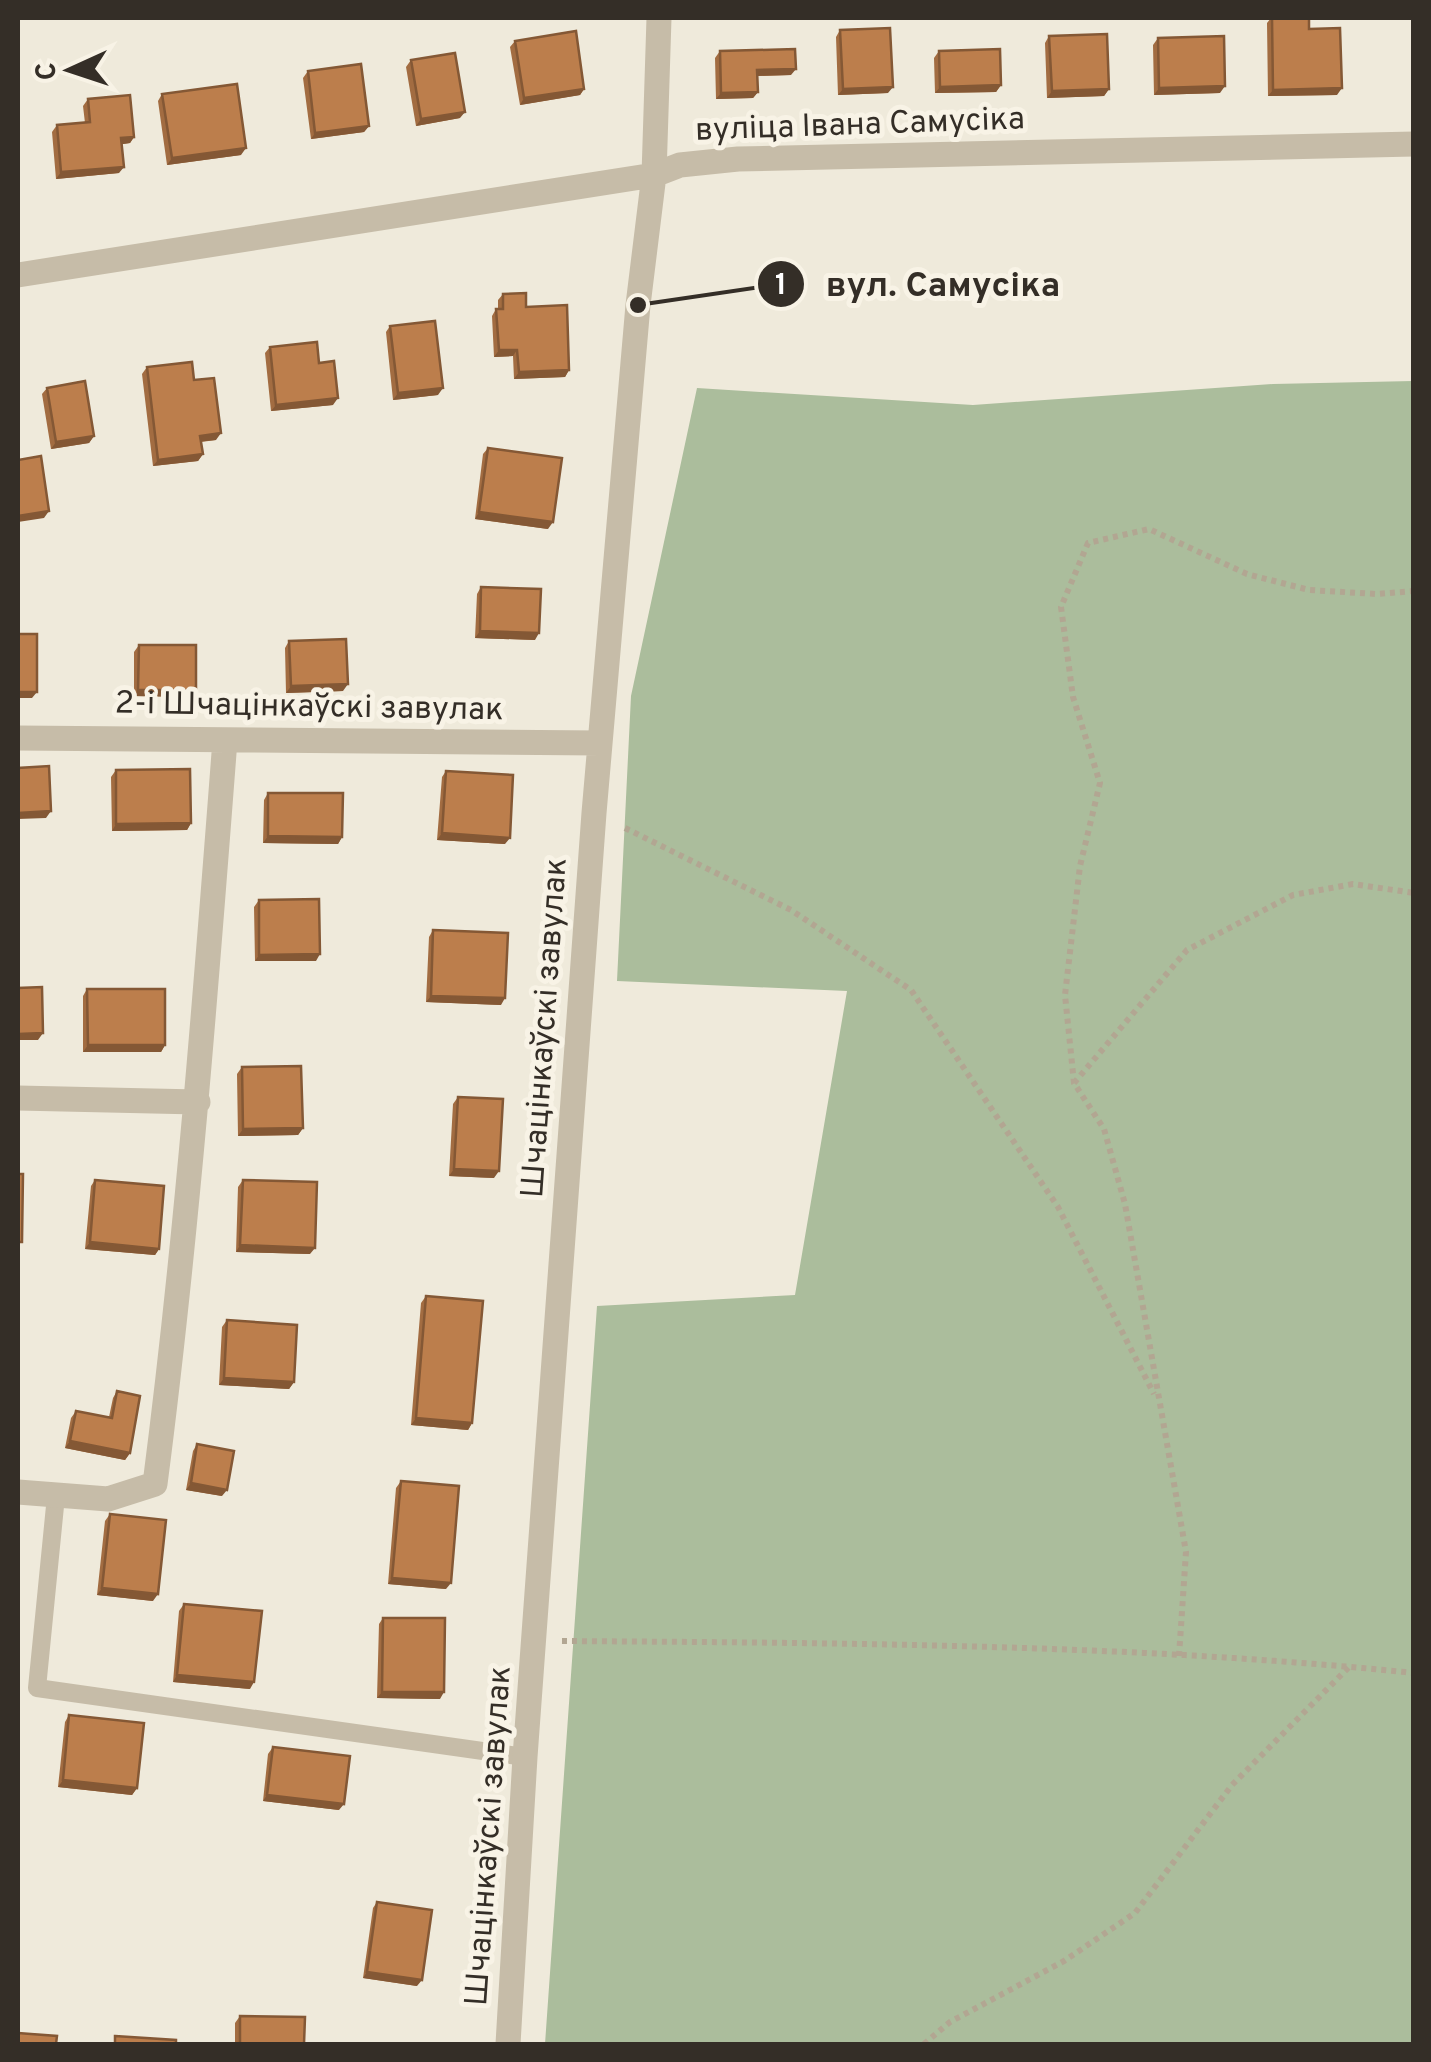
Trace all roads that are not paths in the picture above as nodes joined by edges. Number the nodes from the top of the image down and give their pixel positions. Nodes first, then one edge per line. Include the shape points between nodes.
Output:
1 (659, 18) edge
2 (1414, 144) edge
3 (654, 175) junction
4 (18, 275) edge
5 (18, 738) edge
6 (225, 740) junction
7 (600, 744) junction
8 (18, 1098) edge
9 (198, 1102) junction
10 (18, 1492) edge
11 (56, 1496) junction
12 (525, 1757) junction
13 (508, 2044) edge

1 - 3 street, Шчацінкаўскі завулак
2 - 3 street, вуліца Івана Самусіка via 738,159 680,164
3 - 4 street, вуліца Івана Самусіка
3 - 7 street, Шчацінкаўскі завулак
5 - 6 street, 2-і Шчацінкаўскі завулак
6 - 7 street, 2-і Шчацінкаўскі завулак
6 - 9 street
7 - 12 street, Шчацінкаўскі завулак
8 - 9 street
9 - 11 street via 155,1484 108,1498
10 - 11 street
11 - 12 lane via 37,1688
12 - 13 street, Шчацінкаўскі завулак

